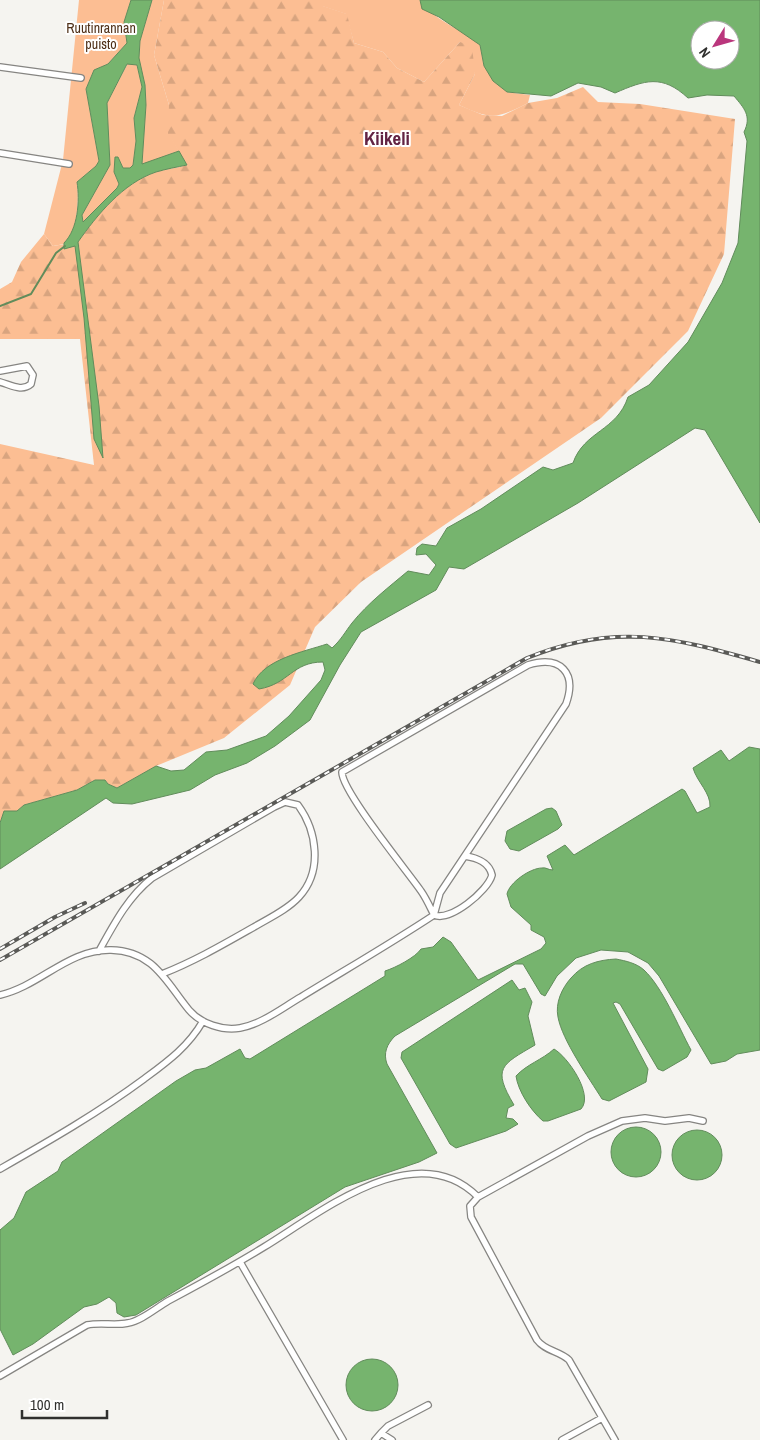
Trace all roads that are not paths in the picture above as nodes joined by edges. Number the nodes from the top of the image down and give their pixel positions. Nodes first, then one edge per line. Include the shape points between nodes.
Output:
1 (0, 67) edge
2 (81, 78) dead end
3 (0, 153) edge
4 (69, 164) dead end
5 (0, 370) edge
6 (0, 382) edge
7 (465, 856) junction
8 (434, 915) junction
9 (99, 951) junction
10 (162, 974) junction
11 (0, 995) edge
12 (203, 1020) junction
13 (703, 1121) dead end
14 (0, 1169) edge
15 (478, 1196) junction
16 (240, 1262) junction
17 (0, 1376) edge
18 (428, 1405) dead end
19 (602, 1418) junction
20 (381, 1432) junction
21 (343, 1440) edge
22 (375, 1440) edge
23 (392, 1440) edge
24 (562, 1440) edge
25 (615, 1440) edge

1 - 2 street
3 - 4 street
5 - 6 street via 27,366 32,370 33,378 31,384 24,388
7 - 8 street via 440,893
7 - 8 street via 477,858 489,868 492,875 489,883 477,896 450,914
7 - 8 street via 566,704 571,691 570,682 559,665 551,661 528,665 342,772 344,782 364,814 422,893
8 - 12 street via 253,1024 229,1029
9 - 10 street via 133,954
9 - 10 street via 118,916 152,878 274,807 285,802 298,805 316,844 310,878 299,896 279,912 195,961
9 - 11 street via 78,956
10 - 12 street via 191,1012
12 - 14 street via 180,1051 107,1107
13 - 15 street via 645,1118 622,1122 588,1136
15 - 16 street via 445,1177 419,1174 389,1178 351,1194
15 - 19 street via 470,1206 470,1217 537,1340 569,1360
16 - 17 street via 129,1323 87,1325
16 - 21 street
18 - 20 street
19 - 24 street
19 - 25 street
20 - 22 street
20 - 23 street

